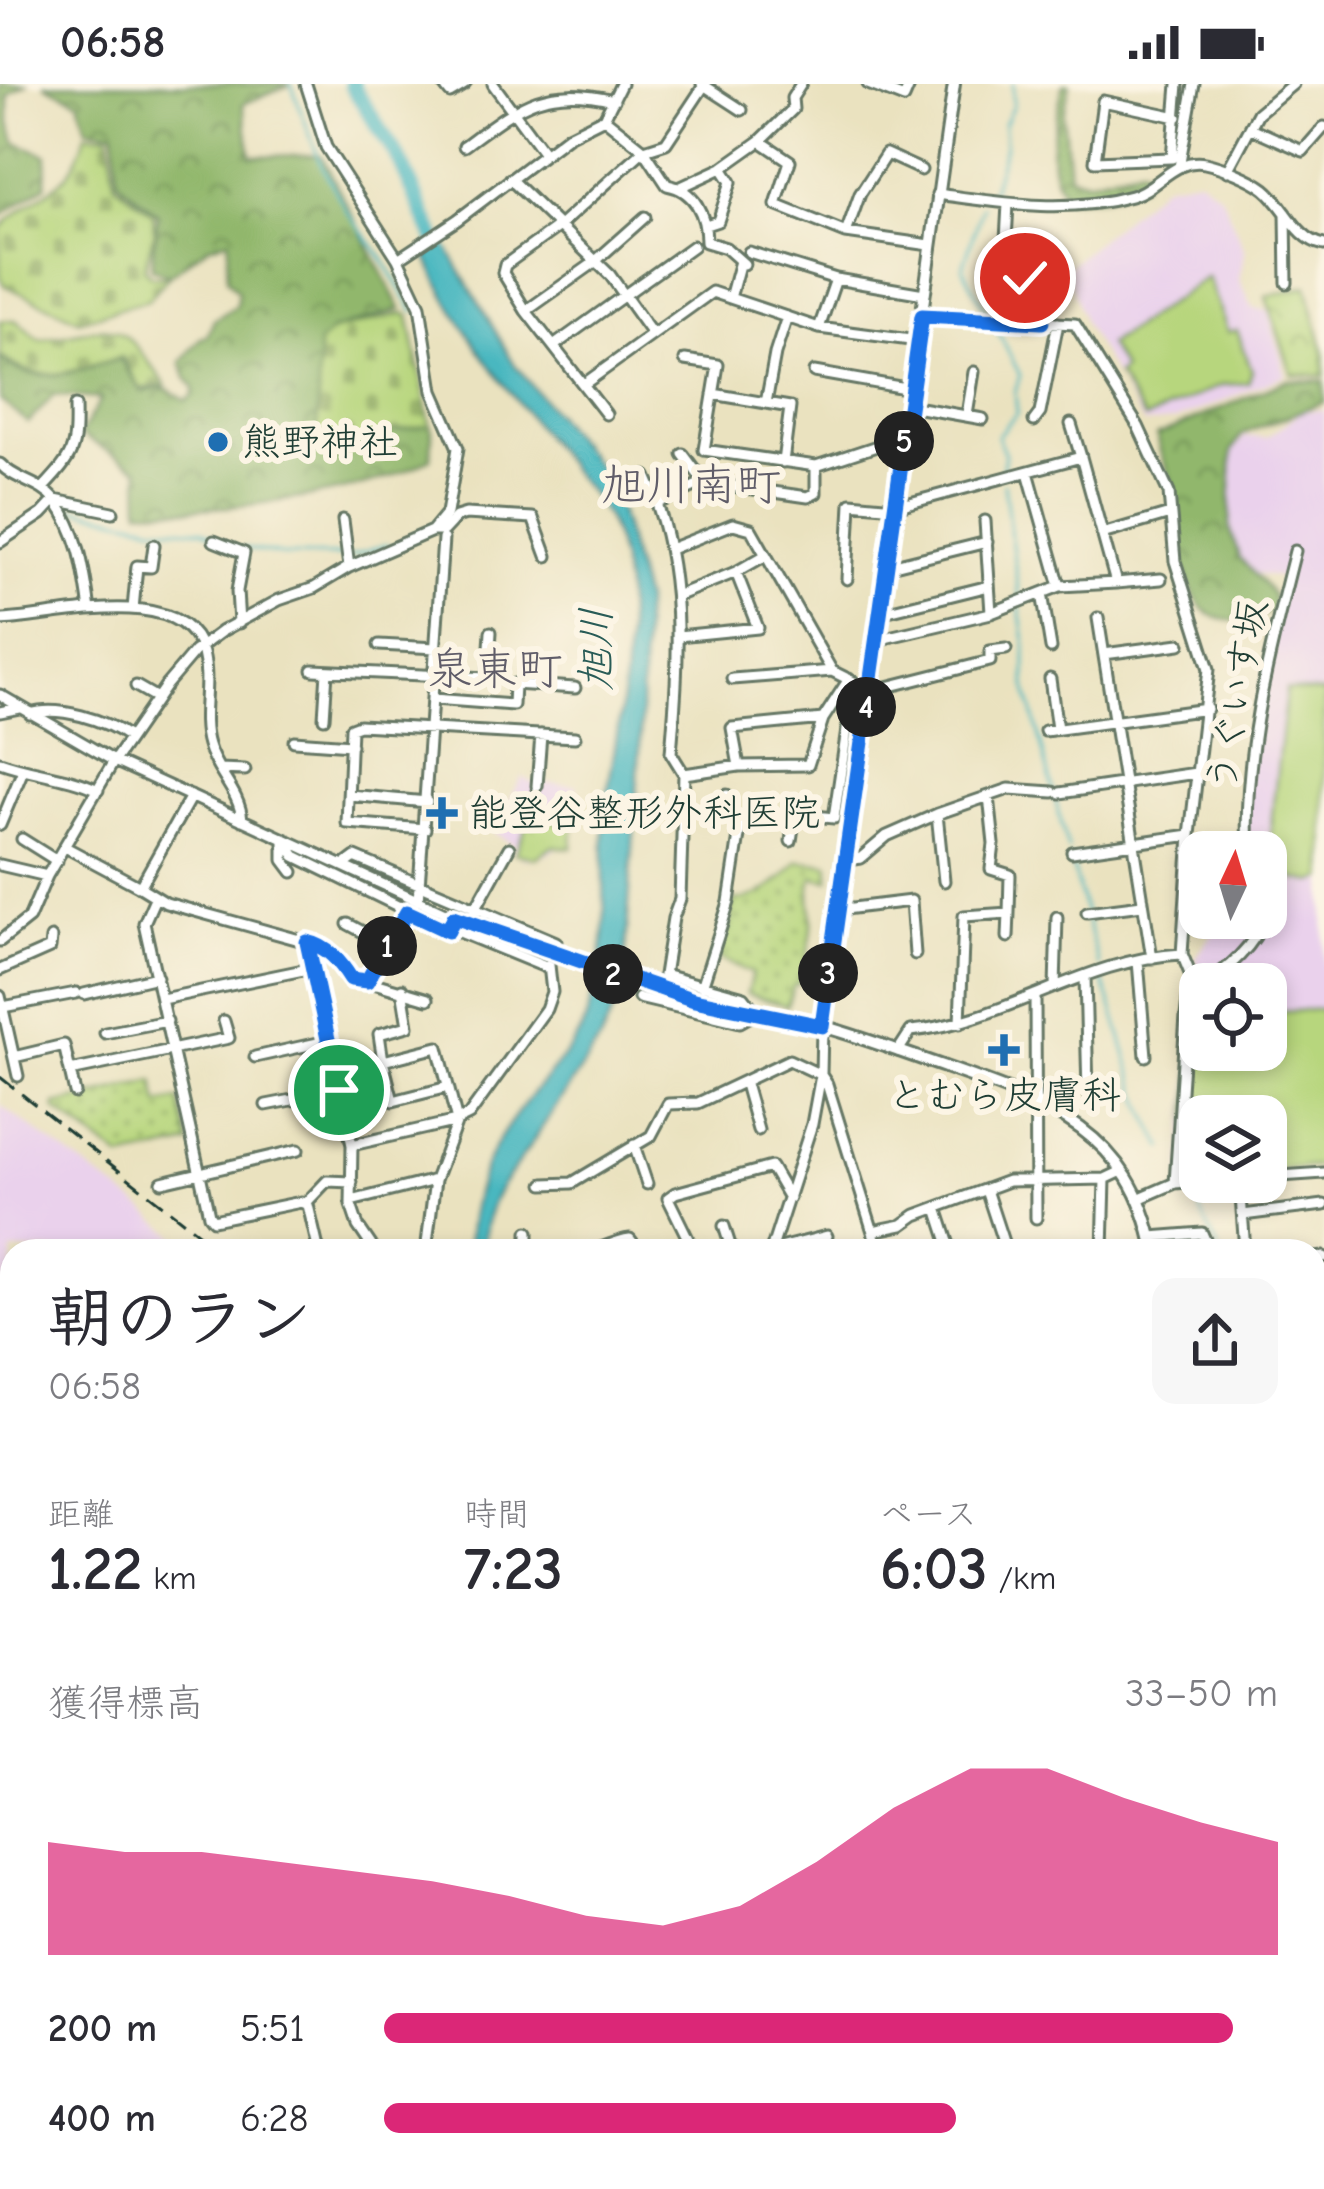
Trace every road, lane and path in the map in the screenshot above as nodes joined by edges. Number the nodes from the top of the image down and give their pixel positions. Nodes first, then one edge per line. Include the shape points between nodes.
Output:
1 (306, 84) edge
2 (443, 84) edge
3 (465, 84) edge
4 (494, 84) edge
5 (621, 84) edge
6 (801, 84) edge
7 (868, 84) edge
8 (910, 84) edge
9 (954, 84) edge
10 (1178, 84) edge
11 (1293, 84) edge
12 (704, 85) edge
13 (1196, 86) edge
14 (614, 100) junction
15 (514, 110) junction
16 (742, 110) dead end
17 (1177, 117) junction
18 (604, 118) junction
19 (1324, 127) edge
20 (1251, 128) junction
21 (760, 141) junction
22 (464, 146) dead end
23 (644, 150) junction
24 (544, 152) junction
25 (1175, 162) junction
26 (722, 168) junction
27 (921, 170) dead end
28 (1227, 171) junction
29 (510, 178) junction
30 (681, 187) junction
31 (938, 194) junction
32 (1008, 204) junction
33 (1286, 214) junction
34 (645, 217) dead end
35 (706, 225) junction
36 (559, 226) junction
37 (846, 232) junction
38 (931, 245) junction
39 (1324, 245) edge
40 (693, 246) dead end
41 (749, 251) dead end
42 (404, 255) junction
43 (1004, 259) dead end
44 (595, 261) junction
45 (1025, 278) dead end
46 (836, 280) junction
47 (1286, 283) dead end
48 (924, 294) junction
49 (624, 296) junction
50 (730, 298) junction
51 (526, 310) junction
52 (922, 316) junction
53 (787, 317) junction
54 (1042, 322) junction
55 (1058, 323) junction
56 (819, 328) junction
57 (652, 334) junction
58 (918, 341) junction
59 (555, 345) junction
60 (686, 360) dead end
61 (814, 372) dead end
62 (974, 372) dead end
63 (584, 384) junction
64 (911, 389) junction
65 (713, 394) junction
66 (766, 403) junction
67 (75, 406) dead end
68 (909, 406) junction
69 (606, 414) dead end
70 (967, 415) junction
71 (983, 419) dead end
72 (1034, 421) dead end
73 (1071, 424) dead end
74 (904, 437) junction
75 (683, 454) dead end
76 (1081, 457) junction
77 (783, 462) junction
78 (0, 464) edge
79 (816, 466) junction
80 (1028, 472) junction
81 (646, 476) dead end
82 (704, 482) junction
83 (44, 487) junction
84 (55, 500) junction
85 (658, 503) junction
86 (895, 507) junction
87 (113, 512) dead end
88 (1170, 514) junction
89 (343, 520) dead end
90 (985, 521) dead end
91 (432, 531) junction
92 (1102, 534) junction
93 (442, 539) dead end
94 (214, 541) dead end
95 (0, 542) edge
96 (987, 542) junction
97 (154, 545) dead end
98 (670, 549) junction
99 (1295, 551) dead end
100 (766, 555) junction
101 (548, 556) dead end
102 (347, 560) junction
103 (886, 566) junction
104 (736, 572) junction
105 (847, 579) dead end
106 (1161, 579) dead end
107 (1116, 583) junction
108 (989, 586) junction
109 (1060, 586) junction
110 (1042, 593) junction
111 (676, 596) junction
112 (133, 609) junction
113 (90, 610) junction
114 (992, 613) junction
115 (880, 614) junction
116 (1098, 618) dead end
117 (0, 620) edge
118 (238, 623) junction
119 (491, 632) dead end
120 (678, 636) junction
121 (876, 640) junction
122 (1180, 644) dead end
123 (379, 645) dead end
124 (201, 646) junction
125 (436, 648) junction
126 (1006, 649) dead end
127 (1051, 649) dead end
128 (1104, 654) junction
129 (313, 670) dead end
130 (327, 671) junction
131 (832, 671) junction
132 (434, 674) junction
133 (733, 679) dead end
134 (849, 679) junction
135 (1050, 679) dead end
136 (136, 686) dead end
137 (575, 688) dead end
138 (869, 688) junction
139 (0, 695) edge
140 (157, 698) junction
141 (433, 699) junction
142 (1207, 709) junction
143 (25, 711) junction
144 (0, 712) edge
145 (324, 718) dead end
146 (823, 719) junction
147 (1115, 721) junction
148 (847, 727) junction
149 (431, 728) junction
150 (1058, 729) junction
151 (862, 730) junction
152 (1045, 731) dead end
153 (541, 735) junction
154 (129, 736) junction
155 (575, 737) dead end
156 (295, 741) dead end
157 (351, 746) junction
158 (113, 761) junction
159 (0, 762) edge
160 (739, 766) junction
161 (219, 769) junction
162 (23, 770) junction
163 (245, 770) dead end
164 (684, 773) junction
165 (1196, 773) junction
166 (1124, 782) junction
167 (536, 786) dead end
168 (98, 790) junction
169 (349, 795) junction
170 (727, 795) dead end
171 (191, 796) junction
172 (989, 796) junction
173 (427, 802) junction
174 (937, 814) junction
175 (242, 820) junction
176 (0, 824) edge
177 (425, 829) junction
178 (1190, 831) edge
179 (1247, 831) edge
180 (1179, 836) edge
181 (22, 839) dead end
182 (284, 840) junction
183 (791, 841) dead end
184 (1132, 842) junction
185 (67, 848) junction
186 (509, 848) dead end
187 (1072, 852) dead end
188 (56, 861) junction
189 (843, 861) junction
190 (0, 865) edge
191 (343, 866) junction
192 (293, 872) dead end
193 (47, 877) junction
194 (944, 881) dead end
195 (140, 887) junction
196 (421, 888) junction
197 (155, 898) junction
198 (418, 901) junction
199 (1142, 905) junction
200 (474, 910) junction
201 (837, 910) junction
202 (407, 912) junction
203 (1087, 912) dead end
204 (1009, 913) junction
205 (454, 917) junction
206 (1057, 917) dead end
207 (348, 924) dead end
208 (448, 931) junction
209 (1008, 937) dead end
210 (51, 938) dead end
211 (1183, 939) edge
212 (1253, 939) edge
213 (0, 940) edge
214 (307, 942) junction
215 (556, 942) dead end
216 (387, 946) junction
217 (915, 954) dead end
218 (1182, 954) junction
219 (1152, 958) junction
220 (1138, 961) junction
221 (1186, 963) edge
222 (1231, 963) edge
223 (313, 968) junction
224 (0, 970) edge
225 (1085, 976) junction
226 (157, 977) junction
227 (367, 981) junction
228 (702, 987) junction
229 (1054, 987) junction
230 (401, 989) junction
231 (1035, 995) junction
232 (639, 998) dead end
233 (162, 999) junction
234 (428, 999) dead end
235 (2, 1009) edge
236 (756, 1013) junction
237 (167, 1021) junction
238 (224, 1022) dead end
239 (960, 1023) junction
240 (822, 1026) junction
241 (105, 1034) dead end
242 (327, 1041) junction
243 (173, 1048) junction
244 (898, 1051) junction
245 (1146, 1056) dead end
246 (14, 1057) junction
247 (255, 1057) dead end
248 (383, 1061) junction
249 (70, 1071) junction
250 (1182, 1071) edge
251 (821, 1075) junction
252 (18, 1076) dead end
253 (745, 1084) junction
254 (448, 1087) junction
255 (339, 1090) junction
256 (1088, 1093) dead end
257 (76, 1094) dead end
258 (1036, 1099) junction
259 (266, 1105) dead end
260 (457, 1121) junction
261 (758, 1130) dead end
262 (352, 1145) junction
263 (634, 1145) junction
264 (298, 1150) dead end
265 (1122, 1171) junction
266 (199, 1172) junction
267 (1324, 1172) edge
268 (1287, 1175) edge
269 (1106, 1179) junction
270 (435, 1180) junction
271 (1035, 1180) junction
272 (162, 1182) dead end
273 (352, 1182) junction
274 (1174, 1183) junction
275 (1179, 1183) edge
276 (544, 1184) dead end
277 (647, 1184) dead end
278 (986, 1190) junction
279 (789, 1198) junction
280 (1138, 1199) junction
281 (351, 1201) junction
282 (1242, 1203) edge
283 (304, 1204) junction
284 (1324, 1205) edge
285 (937, 1208) junction
286 (1243, 1215) junction
287 (1036, 1218) dead end
288 (724, 1226) dead end
289 (873, 1231) junction
290 (528, 1232) dead end
291 (827, 1235) dead end
292 (1151, 1237) joint
293 (316, 1239) edge
294 (367, 1239) edge
295 (428, 1239) edge
296 (528, 1239) edge
297 (688, 1239) edge
298 (728, 1239) edge
299 (775, 1239) edge
300 (813, 1239) edge
301 (875, 1239) edge
302 (947, 1239) edge
303 (1002, 1239) edge
304 (1104, 1239) edge
305 (1205, 1239) edge
306 (1244, 1239) edge

1 - 42 street via 326,148
2 - 3 street via 450,93
4 - 15 street
5 - 14 street
6 - 21 street via 793,109
7 - 8 street via 904,98
9 - 31 main road
10 - 17 street
11 - 20 street
12 - 16 street
12 - 23 street via 666,143
13 - 25 street
14 - 15 street via 581,87 545,89
14 - 18 street
15 - 22 street
15 - 24 street
17 - 25 street
17 - 25 street via 1103,101 1096,161
18 - 23 street
18 - 24 street
19 - 20 street via 1303,151
20 - 28 street
21 - 26 street
21 - 37 street via 790,161 776,205
23 - 30 street via 667,184
23 - 36 street
24 - 29 street
25 - 28 street
25 - 32 street via 1137,195 1064,207
26 - 30 street
26 - 35 street via 731,182 718,221
27 - 37 street via 886,154
28 - 33 street via 1264,189
29 - 36 street
29 - 42 street
30 - 35 street
31 - 32 street
31 - 38 main road
32 - 43 street
33 - 39 street
33 - 47 street
34 - 44 street
35 - 50 street via 706,242 742,262
36 - 44 street
36 - 51 street via 505,265 502,273
37 - 38 street
38 - 48 main road
40 - 49 street
41 - 46 street
42 - 91 street via 433,391 458,448 447,513
44 - 49 street
44 - 51 street
45 - 54 street
46 - 48 street
46 - 56 street
48 - 52 main road
49 - 57 street
49 - 59 street
50 - 53 street
50 - 57 street via 712,292
51 - 59 street
52 - 54 street
52 - 58 main road
53 - 56 street
53 - 66 street
54 - 55 street
55 - 72 street
55 - 88 street via 1075,324 1147,440
56 - 58 street
57 - 63 street
58 - 64 main road
59 - 63 street
60 - 65 street via 718,364
61 - 64 street
62 - 70 street
63 - 69 street
64 - 68 main road
65 - 66 street
65 - 77 street via 704,450
66 - 77 street via 790,407
67 - 83 street via 76,447
68 - 70 street
68 - 74 main road
70 - 71 street
73 - 76 street
74 - 79 street
74 - 86 main road
75 - 82 street
76 - 80 street
76 - 92 street
77 - 79 street
78 - 83 street
79 - 82 street via 808,497
80 - 86 street
80 - 109 street
81 - 85 street
82 - 85 street
83 - 84 street
84 - 87 street
84 - 95 street
84 - 113 street via 81,551
85 - 98 street
86 - 103 main road
86 - 105 street via 849,506
88 - 92 street
88 - 142 street via 1175,561 1209,669
89 - 102 street
90 - 96 street
91 - 101 street via 466,514 533,518
91 - 102 street
92 - 107 street
93 - 125 street
94 - 118 street via 244,553
96 - 103 street
96 - 108 street
97 - 112 street via 151,567 137,566
98 - 100 street via 733,524 751,529
98 - 111 street
99 - 179 street, うぐいす坂 via 1261,706
100 - 104 street
100 - 131 street
102 - 118 street
103 - 115 main road
104 - 111 street
104 - 120 street via 758,628
106 - 107 street
107 - 109 street
108 - 114 street
108 - 115 street
109 - 110 street
110 - 114 street
110 - 127 street
111 - 120 street
112 - 113 street
112 - 124 street via 162,612
113 - 117 street
114 - 121 street
115 - 121 main road
116 - 128 street
118 - 124 street
119 - 132 street via 488,678
120 - 164 street via 670,753
121 - 138 main road
122 - 128 street
123 - 125 street
124 - 140 street
124 - 161 street via 208,747
125 - 132 street
126 - 138 street via 990,651 990,661
128 - 147 street
129 - 130 street
130 - 132 street
130 - 145 street
131 - 133 street
131 - 134 street
132 - 141 street
134 - 146 street
134 - 148 street
135 - 150 street
136 - 140 street
137 - 141 street via 514,684 513,705
138 - 151 main road
139 - 143 street
140 - 154 street
141 - 149 street
142 - 147 street
142 - 165 street
143 - 144 street
143 - 154 street via 90,719
143 - 158 street
146 - 160 street via 808,765
146 - 160 street via 732,728
147 - 150 street
147 - 166 street
148 - 151 street
148 - 183 street via 833,818 795,814
149 - 153 street
149 - 157 street via 359,724 351,728
149 - 173 street
150 - 152 street
151 - 189 main road
153 - 155 street
153 - 167 street
154 - 158 street
156 - 157 street
157 - 169 street
158 - 168 street
158 - 171 street
159 - 162 street
160 - 164 street
161 - 163 street
161 - 175 street
162 - 168 street
162 - 176 street
164 - 228 street via 680,899 664,975
165 - 166 street
165 - 178 street
166 - 172 street
166 - 184 street
168 - 185 street
169 - 173 street
169 - 177 street via 347,823
170 - 228 street via 727,816 741,822 729,902
171 - 175 street
171 - 195 street
172 - 174 street
172 - 204 street via 991,869 1010,875
173 - 177 street
174 - 189 street via 887,836 861,859
174 - 194 street
175 - 182 street
177 - 196 street
180 - 184 street
181 - 188 street
182 - 191 street
182 - 192 street
182 - 202 street via 296,856
184 - 187 street
184 - 199 street
185 - 188 street
185 - 195 street
186 - 200 street
188 - 193 street
189 - 201 main road
190 - 193 street
191 - 196 street via 355,857
191 - 198 street
193 - 213 street via 29,918
195 - 197 street
196 - 198 street
196 - 200 street
197 - 214 street
197 - 226 street via 144,923
198 - 205 street
199 - 203 street
199 - 219 street
200 - 215 street
201 - 217 street via 910,901
201 - 240 main road
202 - 208 street
202 - 216 street
204 - 209 street
204 - 239 street via 964,916
205 - 208 street
205 - 236 street via 634,981
206 - 229 street
207 - 216 street
208 - 260 street via 548,967 552,992 477,1105
210 - 224 street via 50,948
211 - 218 street
212 - 222 street
214 - 223 street
214 - 227 street via 343,962 351,979
216 - 227 street
218 - 219 street
218 - 221 street
219 - 220 street
220 - 225 street
220 - 245 street
223 - 233 street
223 - 242 street
225 - 229 street
225 - 256 street
226 - 233 street
226 - 235 street
227 - 230 street
228 - 236 street via 744,997
229 - 231 street
230 - 234 street
230 - 248 street via 408,1026 379,1034
231 - 239 street
231 - 258 street
232 - 236 street via 740,1022
233 - 237 street
235 - 246 street
236 - 240 street
237 - 241 street
237 - 243 street
238 - 243 street via 229,1038
239 - 244 street via 911,1031
240 - 244 main road
240 - 251 street
242 - 247 street
242 - 255 street
243 - 249 street
243 - 266 street
244 - 258 main road
246 - 249 street via 64,1046
246 - 252 street
248 - 254 street via 438,1047
248 - 254 street via 393,1101
249 - 257 street
250 - 274 street
251 - 253 street via 789,1060
251 - 279 street
251 - 289 street
253 - 261 street
253 - 263 street via 698,1103 668,1104 651,1136
254 - 260 street
255 - 259 street
255 - 262 street
258 - 265 main road via 1088,1132
258 - 271 street
260 - 262 street
260 - 270 street
262 - 273 street
263 - 276 street via 572,1183
263 - 277 street
264 - 266 street
265 - 269 street
265 - 280 main road
266 - 272 street
266 - 283 street via 214,1220
267 - 268 street
269 - 271 street
269 - 304 street
270 - 281 street
270 - 295 street
271 - 278 street
271 - 287 street
273 - 281 street
273 - 283 street via 327,1181
274 - 275 street
274 - 280 street
278 - 285 street
278 - 303 street
279 - 297 street via 771,1167 675,1193 668,1198
279 - 299 street
280 - 292 main road
281 - 294 street
282 - 286 street
283 - 293 street
284 - 286 street
285 - 289 street
285 - 302 street
286 - 306 street
288 - 298 street
289 - 301 street
290 - 296 street
291 - 300 street
292 - 305 street

